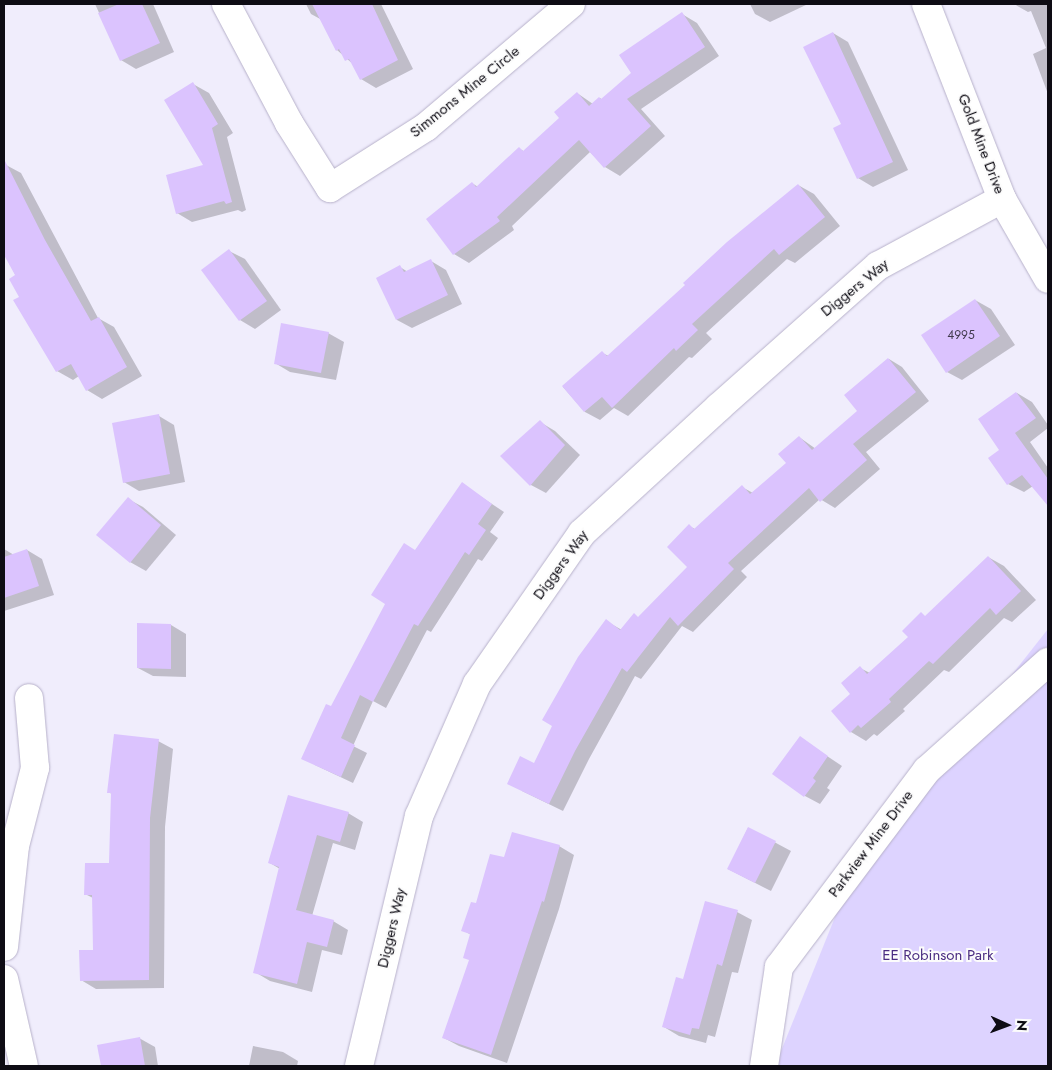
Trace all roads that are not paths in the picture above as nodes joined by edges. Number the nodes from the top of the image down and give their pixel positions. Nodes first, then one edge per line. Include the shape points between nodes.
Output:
1 (226, 4) edge
2 (571, 4) edge
3 (926, 4) edge
4 (1002, 199) junction
5 (1048, 279) edge
6 (1048, 662) edge
7 (29, 698) dead end
8 (4, 947) edge
9 (4, 979) edge
10 (24, 1066) edge
11 (359, 1066) edge
12 (764, 1066) edge

1 - 2 street, Simmons Mine Circle via 289,123 330,188 426,127
3 - 4 street, Gold Mine Drive
4 - 5 street, Gold Mine Drive
4 - 11 street, Diggers Way via 878,266 582,533 477,684 419,816
6 - 12 street, Parkview Mine Drive via 927,770 779,967
7 - 8 street via 35,768 15,846
9 - 10 street

